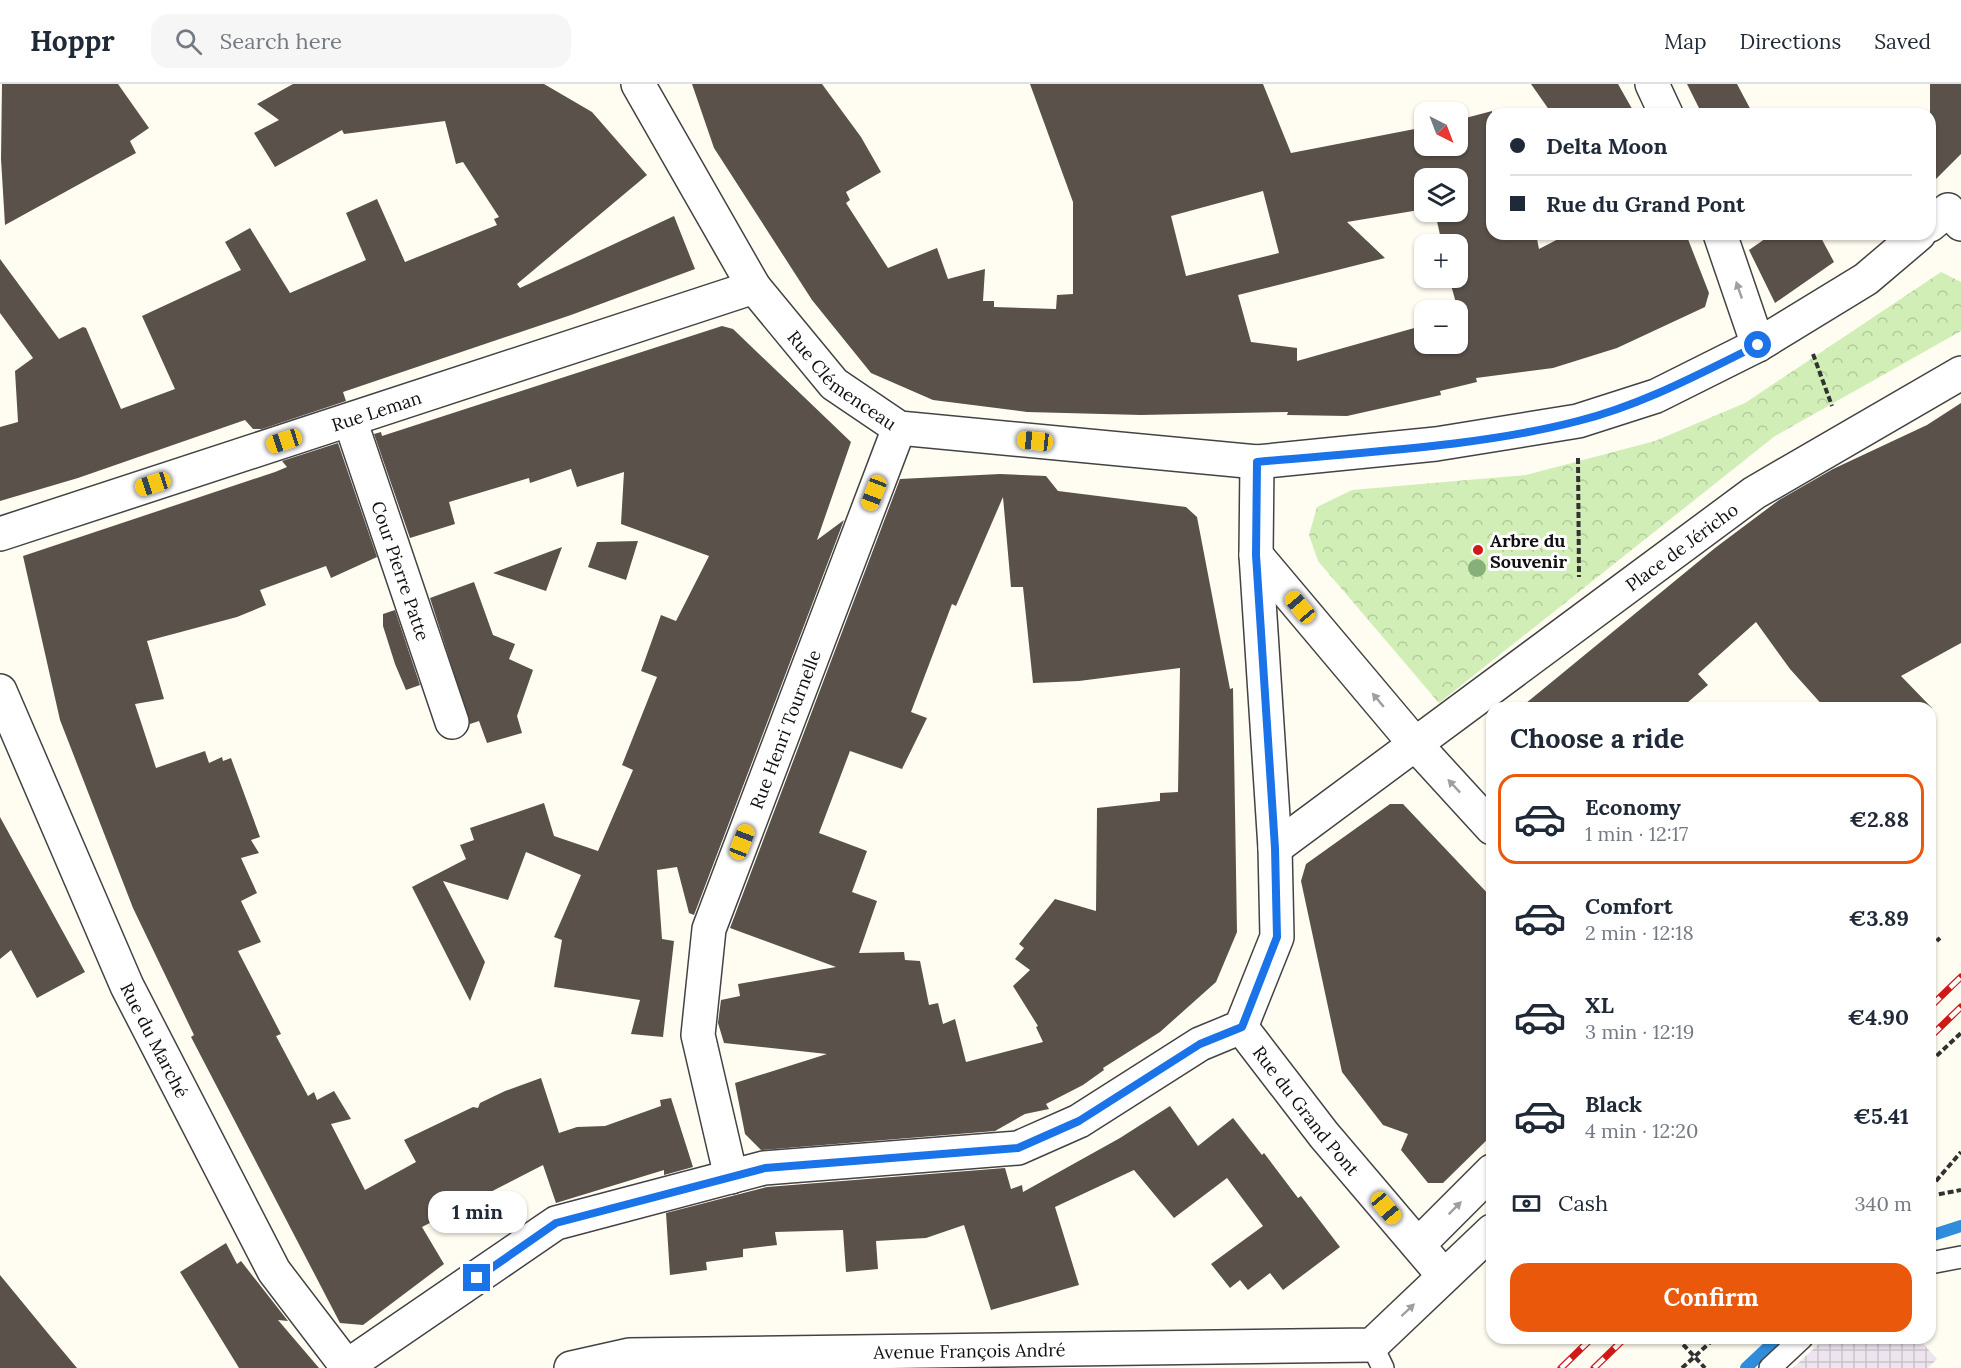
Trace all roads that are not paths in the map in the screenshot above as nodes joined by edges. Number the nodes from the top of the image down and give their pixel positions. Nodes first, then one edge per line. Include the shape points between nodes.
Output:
1 (638, 84) edge
2 (1652, 84) edge
3 (1663, 108) edge
4 (1722, 240) edge
5 (1912, 240) edge
6 (754, 287) junction
7 (1758, 345) junction
8 (1961, 374) edge
9 (350, 420) junction
10 (899, 428) junction
11 (1257, 462) junction
12 (0, 534) edge
13 (1256, 555) junction
14 (0, 691) edge
15 (452, 722) dead end
16 (1416, 745) junction
17 (1486, 821) edge
18 (1275, 848) junction
19 (1242, 1027) junction
20 (731, 1177) junction
21 (1486, 1177) edge
22 (1486, 1237) edge
23 (1418, 1245) junction
24 (1961, 1257) edge
25 (1936, 1262) edge
26 (1444, 1276) junction
27 (1796, 1344) edge
28 (1378, 1356) edge
29 (347, 1367) edge
30 (571, 1368) edge
31 (1770, 1368) edge

1 - 6 street, Rue Clémenceau
2 - 3 street
7 -> 4 street
5 - 7 street via 1866,279
6 - 9 street, Rue Leman
6 - 10 street, Rue Clémenceau via 834,384
7 - 11 street via 1656,396 1578,421 1436,444
8 - 16 street, Place de Jéricho via 1754,493
9 - 12 street, Rue Leman
9 - 15 street, Cour Pierre Patte
10 - 11 street, Rue Clémenceau
10 - 20 street, Rue Henri Tournelle via 709,929 698,1035
11 - 13 street
16 -> 13 street
13 - 18 street
14 - 29 street, Rue du Marché via 127,986 274,1271
17 -> 16 street
16 - 18 street, Place de Jéricho
18 - 19 street via 1277,937
19 - 20 street via 1200,1044 1079,1121 1018,1148 765,1168
19 - 23 street, Rue du Grand Pont via 1324,1135
20 - 29 street via 556,1223
23 -> 21 street
22 - 26 street
23 - 26 street, Rue du Grand Pont
24 - 25 lane
28 -> 26 street
27 - 31 lane
28 - 30 street, Avenue François André via 629,1355

